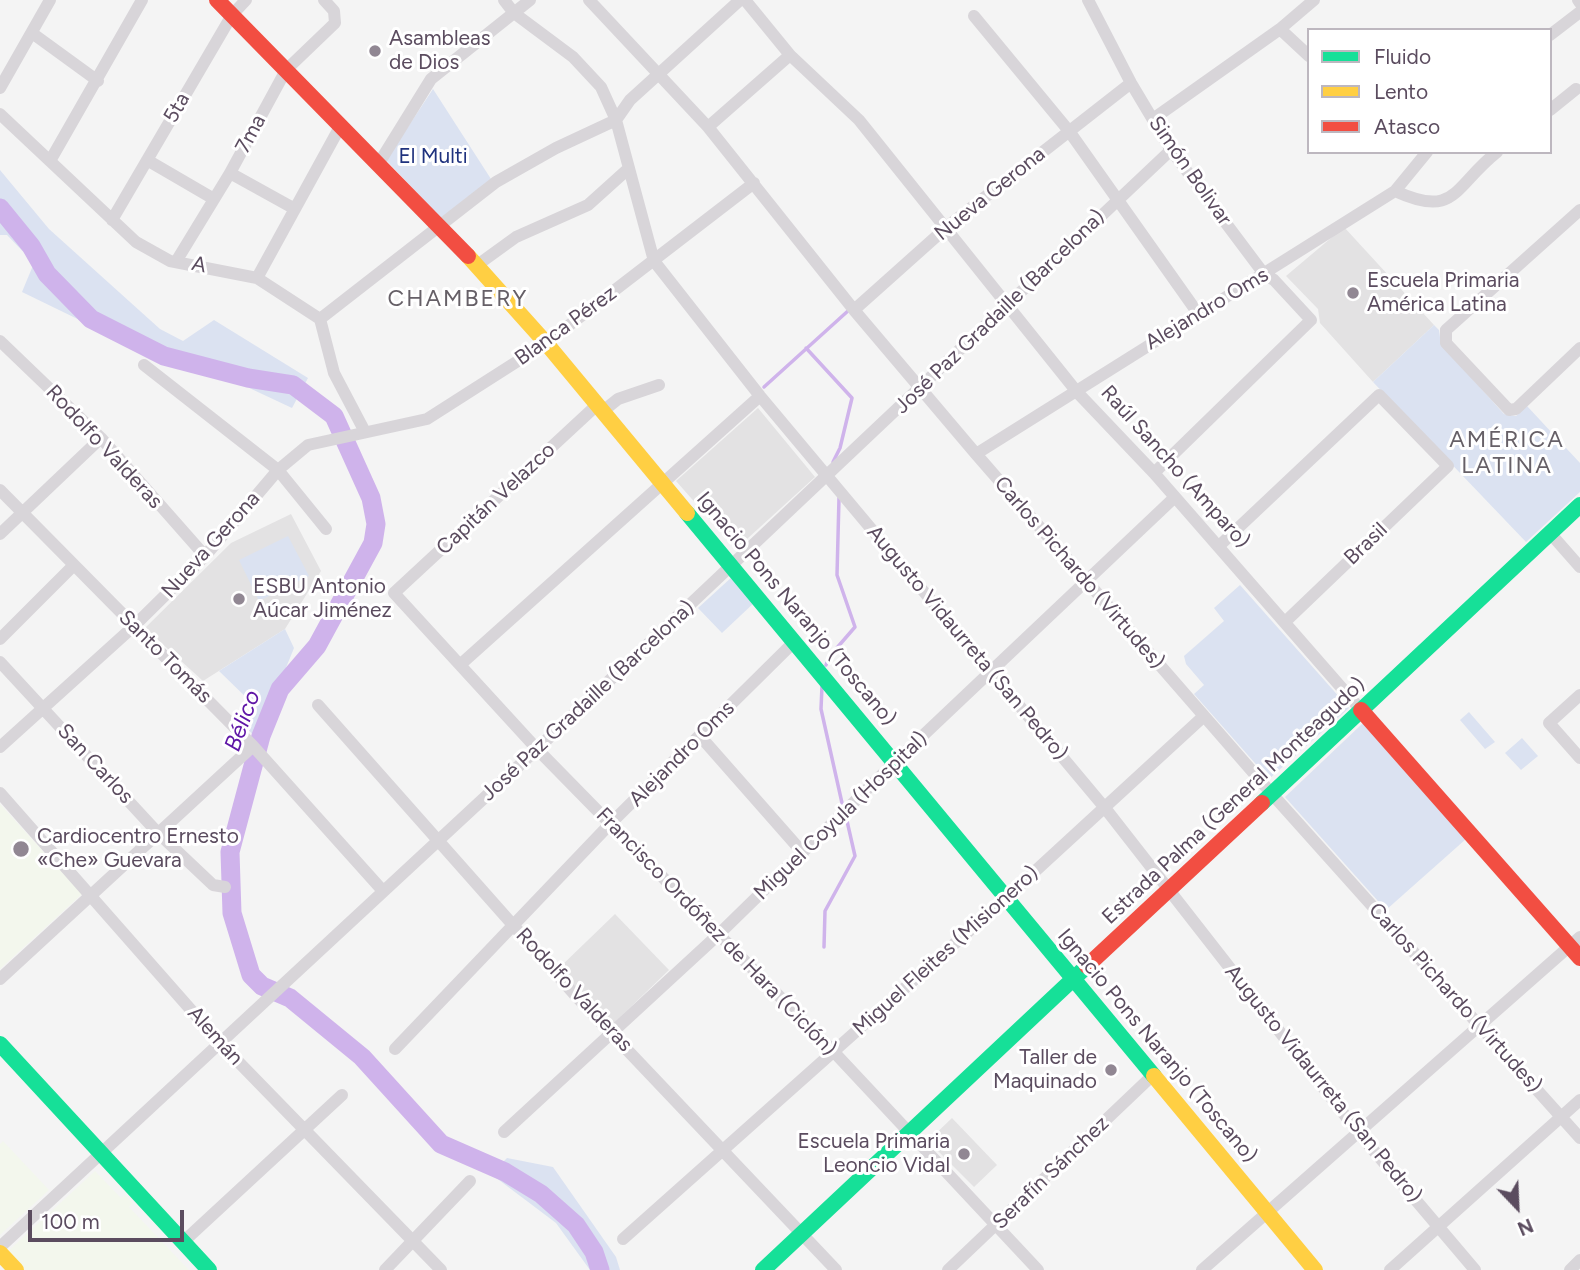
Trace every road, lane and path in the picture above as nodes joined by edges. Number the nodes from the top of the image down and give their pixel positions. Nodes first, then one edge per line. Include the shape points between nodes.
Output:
1 (50, 0) edge
2 (142, 0) edge
3 (217, 0) edge
4 (246, 0) edge
5 (324, 0) edge
6 (504, 0) edge
7 (530, 0) edge
8 (589, 0) edge
9 (743, 0) edge
10 (1088, 0) edge
11 (1314, 0) edge
12 (1580, 12) edge
13 (514, 13) junction
14 (232, 15) junction
15 (974, 16) dead end
16 (1280, 29) junction
17 (32, 33) junction
18 (1552, 33) edge
19 (1307, 54) edge
20 (790, 55) junction
21 (286, 70) junction
22 (660, 73) junction
23 (98, 81) junction
24 (1131, 83) junction
25 (0, 88) edge
26 (1576, 89) dead end
27 (1552, 108) edge
28 (0, 114) edge
29 (1153, 119) junction
30 (616, 120) junction
31 (341, 125) junction
32 (708, 127) junction
33 (1069, 131) junction
34 (1171, 150) junction
35 (1425, 154) edge
36 (1483, 157) edge
37 (147, 160) junction
38 (50, 161) junction
39 (379, 163) junction
40 (628, 170) junction
41 (230, 173) junction
42 (754, 183) junction
43 (1395, 191) junction
44 (214, 199) junction
45 (1119, 199) junction
46 (295, 209) junction
47 (1580, 210) edge
48 (113, 220) junction
49 (441, 225) junction
50 (948, 226) junction
51 (177, 260) junction
52 (654, 261) junction
53 (476, 266) junction
54 (1264, 274) junction
55 (257, 278) junction
56 (1008, 302) junction
57 (854, 310) junction
58 (1197, 312) junction
59 (320, 319) junction
60 (0, 341) edge
61 (546, 343) junction
62 (1580, 348) edge
63 (144, 365) dead end
64 (659, 385) dead end
65 (921, 389) junction
66 (1077, 392) junction
67 (760, 396) junction
68 (601, 408) junction
69 (362, 431) junction
70 (333, 437) joint
71 (101, 438) junction
72 (976, 454) junction
73 (278, 470) junction
74 (1154, 473) junction
75 (826, 475) junction
76 (664, 483) junction
77 (0, 489) edge
78 (1175, 497) junction
79 (1580, 505) edge
80 (23, 512) junction
81 (326, 529) dead end
82 (1550, 533) junction
83 (0, 534) edge
84 (1219, 546) junction
85 (205, 556) junction
86 (74, 565) junction
87 (733, 565) junction
88 (1580, 567) edge
89 (1085, 580) junction
90 (394, 593) joint
91 (1285, 622) junction
92 (134, 626) junction
93 (0, 639) edge
94 (795, 641) junction
95 (0, 662) edge
96 (461, 664) junction
97 (990, 672) junction
98 (1580, 695) edge
99 (318, 705) dead end
100 (42, 708) junction
101 (1361, 710) junction
102 (1204, 716) junction
103 (700, 736) junction
104 (253, 746) junction
105 (0, 747) edge
106 (537, 749) junction
107 (1580, 758) edge
108 (895, 762) junction
109 (0, 793) edge
110 (1272, 794) junction
111 (1105, 808) junction
112 (610, 824) junction
113 (158, 833) junction
114 (440, 840) junction
115 (803, 853) junction
116 (225, 887) dead end
117 (1169, 890) junction
118 (383, 891) junction
119 (90, 896) junction
120 (1007, 897) junction
121 (513, 924) junction
122 (719, 934) junction
123 (1577, 947) edge
124 (0, 979) edge
125 (1074, 979) junction
126 (1480, 1025) junction
127 (612, 1031) junction
128 (0, 1044) edge
129 (221, 1044) junction
130 (396, 1049) dead end
131 (833, 1051) junction
132 (0, 1057) edge
133 (1153, 1074) junction
134 (342, 1095) dead end
135 (1580, 1100) edge
136 (1561, 1117) junction
137 (304, 1130) junction
138 (504, 1132) dead end
139 (1358, 1132) junction
140 (909, 1133) junction
141 (1580, 1138) edge
142 (724, 1151) junction
143 (98, 1156) junction
144 (470, 1181) dead end
145 (1267, 1212) junction
146 (997, 1226) junction
147 (1439, 1227) junction
148 (800, 1235) junction
149 (623, 1239) dead end
150 (183, 1242) junction
151 (414, 1242) junction
152 (0, 1247) edge
153 (0, 1253) edge
154 (1580, 1260) edge
155 (16, 1270) edge
156 (195, 1270) edge
157 (209, 1270) edge
158 (385, 1270) edge
159 (441, 1270) edge
160 (762, 1270) edge
161 (836, 1270) edge
162 (948, 1270) edge
163 (1038, 1270) edge
164 (1202, 1270) edge
165 (1315, 1270) edge
166 (1390, 1270) edge
167 (1475, 1270) edge
168 (1570, 1270) edge

1 - 17 street
2 - 23 street
3 - 14 street, Ignacio Pons Naranjo (Toscano)
4 - 14 street, 5ta
5 - 21 street, 7ma via 335,23
6 - 13 street, Augusto Vidaurreta (San Pedro)
7 - 13 street
8 - 22 street, Carlos Pichardo (Virtudes)
9 - 20 street, Raúl Sancho (Amparo)
9 - 22 street
10 - 24 street, Simón Bolivar
11 - 16 street
12 - 18 street
13 - 30 street, Augusto Vidaurreta (San Pedro) via 573,57 601,87
13 - 39 street via 431,79
14 - 21 street, Ignacio Pons Naranjo (Toscano)
14 - 37 street, 5ta
15 - 33 street
16 - 19 street
16 - 29 street
17 - 23 street
17 - 25 street
20 - 32 street
20 - 50 street, Raúl Sancho (Amparo) via 859,120
21 - 31 street, Ignacio Pons Naranjo (Toscano)
21 - 41 street, 7ma
22 - 30 street
22 - 32 street, Carlos Pichardo (Virtudes)
23 - 38 street
24 - 29 street, Simón Bolivar
24 - 33 street, Nueva Gerona
26 - 27 street
28 - 38 street, A
29 - 34 street, Simón Bolivar
30 - 40 street, Augusto Vidaurreta (San Pedro)
30 - 49 street via 496,182
31 - 39 street, Ignacio Pons Naranjo (Toscano)
31 - 46 street
32 - 42 street, Carlos Pichardo (Virtudes)
33 - 45 street
33 - 50 street, Nueva Gerona
34 - 45 street, José Paz Gradaille (Barcelona)
34 - 54 street, Simón Bolivar
35 - 43 street, Alejandro Oms
36 - 43 street via 1450,197 1435,204
37 - 44 street
37 - 48 street, 5ta
38 - 48 street, A
39 - 49 street, Ignacio Pons Naranjo (Toscano)
40 - 52 street, Augusto Vidaurreta (San Pedro)
40 - 53 street via 588,205 516,237
41 - 44 street, 7ma
41 - 46 street
42 - 52 street, Blanca Pérez
42 - 57 street, Carlos Pichardo (Virtudes)
43 - 54 street, Alejandro Oms
44 - 51 street, 7ma
45 - 56 street, José Paz Gradaille (Barcelona)
45 - 58 street
46 - 55 street
47 - 62 street via 1446,330 1446,343 1509,410 1516,409
48 - 51 street, A via 136,242 170,261
49 - 53 street, Ignacio Pons Naranjo (Toscano)
49 - 59 street
50 - 56 street, Raúl Sancho (Amparo)
50 - 57 street, Nueva Gerona
51 - 55 street, A
52 - 61 street, Blanca Pérez
52 - 67 street, Augusto Vidaurreta (San Pedro)
53 - 61 street, Ignacio Pons Naranjo (Toscano)
54 - 58 street, Alejandro Oms
54 - 74 street, Simón Bolivar via 1309,315 1309,325
55 - 59 street, A
56 - 65 street, José Paz Gradaille (Barcelona)
56 - 66 street, Raúl Sancho (Amparo)
57 - 65 street, Carlos Pichardo (Virtudes)
58 - 66 street, Alejandro Oms
59 - 69 street via 334,373
60 - 71 street, Rodolfo Valderas
61 - 68 street, Ignacio Pons Naranjo (Toscano)
61 - 69 street, Blanca Pérez via 428,419
63 - 73 street
64 - 68 street, Capitán Velazco
65 - 72 street, Carlos Pichardo (Virtudes)
65 - 75 street, José Paz Gradaille (Barcelona)
66 - 72 street, Alejandro Oms
66 - 74 street, Raúl Sancho (Amparo)
67 - 75 street, Augusto Vidaurreta (San Pedro)
67 - 76 street
68 - 76 street, Ignacio Pons Naranjo (Toscano)
68 - 90 street, Capitán Velazco
69 - 70 street, Blanca Pérez
70 - 73 street, Nueva Gerona via 308,444
71 - 80 street
71 - 85 street, Rodolfo Valderas
72 - 89 street, Carlos Pichardo (Virtudes)
73 - 81 street
73 - 85 street, Nueva Gerona
74 - 78 street, Raúl Sancho (Amparo)
75 - 87 street, José Paz Gradaille (Barcelona)
75 - 97 street, Augusto Vidaurreta (San Pedro)
76 - 87 street, Ignacio Pons Naranjo (Toscano)
76 - 96 street
77 - 80 street, Santo Tomás
78 - 84 street, Raúl Sancho (Amparo)
78 - 89 street, Miguel Coyula (Hospital)
79 - 82 street, Estrada Palma (General Monteagudo)
80 - 83 street
80 - 86 street, Santo Tomás
82 - 88 street
82 - 101 street, Estrada Palma (General Monteagudo)
84 - 91 street, Raúl Sancho (Amparo)
84 - 91 street, Brasil via 1379,395 1448,466
85 - 92 street, Nueva Gerona
86 - 92 street, Santo Tomás
86 - 93 street
87 - 94 street, Ignacio Pons Naranjo (Toscano)
87 - 106 street, José Paz Gradaille (Barcelona)
89 - 97 street, Miguel Coyula (Hospital)
89 - 102 street, Carlos Pichardo (Virtudes)
90 - 96 street, Francisco Ordóñez de Hara (Ciclón)
91 - 101 street, Raúl Sancho (Amparo)
92 - 100 street, Nueva Gerona
92 - 104 street, Santo Tomás
94 - 103 street, Alejandro Oms
94 - 108 street, Ignacio Pons Naranjo (Toscano)
95 - 100 street, San Carlos
96 - 106 street, Francisco Ordóñez de Hara (Ciclón)
97 - 108 street, Miguel Coyula (Hospital)
97 - 111 street, Augusto Vidaurreta (San Pedro)
98 - 107 street via 1549,723
99 - 114 street, Rodolfo Valderas
100 - 105 street, Nueva Gerona
100 - 113 street, San Carlos
101 - 110 street, Estrada Palma (General Monteagudo)
101 - 123 street, Raúl Sancho (Amparo)
102 - 110 street, Carlos Pichardo (Virtudes)
102 - 111 street, Miguel Fleites (Misionero)
103 - 112 street, Alejandro Oms
103 - 115 street
104 - 113 street
104 - 118 street, Santo Tomás
106 - 112 street, Francisco Ordóñez de Hara (Ciclón)
106 - 114 street, José Paz Gradaille (Barcelona)
108 - 115 street, Miguel Coyula (Hospital)
108 - 120 street, Ignacio Pons Naranjo (Toscano)
109 - 119 street, Alemán
110 - 117 street, Estrada Palma (General Monteagudo)
110 - 126 street, Carlos Pichardo (Virtudes)
111 - 117 street, Augusto Vidaurreta (San Pedro)
111 - 120 street, Miguel Fleites (Misionero)
112 - 121 street, Alejandro Oms
112 - 122 street, Francisco Ordóñez de Hara (Ciclón)
113 - 116 street, San Carlos via 213,885
113 - 119 street
114 - 118 street, José Paz Gradaille (Barcelona)
114 - 121 street, Rodolfo Valderas
115 - 122 street, Miguel Coyula (Hospital)
117 - 125 street, Estrada Palma (General Monteagudo)
117 - 139 street, Augusto Vidaurreta (San Pedro)
118 - 129 street, José Paz Gradaille (Barcelona)
119 - 124 street
119 - 129 street, Alemán
120 - 125 street, Ignacio Pons Naranjo (Toscano)
120 - 131 street, Miguel Fleites (Misionero)
121 - 127 street, Rodolfo Valderas
121 - 130 street, Alejandro Oms
122 - 127 street, Miguel Coyula (Hospital)
122 - 131 street, Francisco Ordóñez de Hara (Ciclón)
123 - 126 street
125 - 133 street, Ignacio Pons Naranjo (Toscano)
125 - 140 street, Estrada Palma (General Monteagudo)
126 - 136 street, Carlos Pichardo (Virtudes)
126 - 139 street
127 - 138 street, Miguel Coyula (Hospital)
127 - 142 street, Rodolfo Valderas
128 - 143 street
129 - 137 street, Alemán
129 - 143 street, José Paz Gradaille (Barcelona)
131 - 140 street, Francisco Ordóñez de Hara (Ciclón)
131 - 142 street, Miguel Fleites (Misionero)
132 - 143 street
133 - 145 street, Ignacio Pons Naranjo (Toscano)
133 - 146 street, Serafín Sánchez
134 - 137 street
135 - 136 street
136 - 141 street, Carlos Pichardo (Virtudes)
136 - 147 street
137 - 150 street
137 - 151 street, Alemán
139 - 145 street
139 - 147 street, Augusto Vidaurreta (San Pedro)
140 - 146 street, Francisco Ordóñez de Hara (Ciclón)
140 - 148 street, Estrada Palma (General Monteagudo)
142 - 148 street, Rodolfo Valderas
142 - 149 street, Miguel Fleites (Misionero)
143 - 150 street
143 - 152 street, José Paz Gradaille (Barcelona)
143 - 156 street
144 - 151 street
145 - 164 street
145 - 165 street, Ignacio Pons Naranjo (Toscano)
146 - 162 street, Serafín Sánchez
146 - 163 street, Francisco Ordóñez de Hara (Ciclón)
147 - 166 street
147 - 167 street, Augusto Vidaurreta (San Pedro)
148 - 160 street, Estrada Palma (General Monteagudo)
148 - 161 street, Rodolfo Valderas
150 - 157 street
151 - 158 street
151 - 159 street, Alemán
153 - 155 street
154 - 168 street

